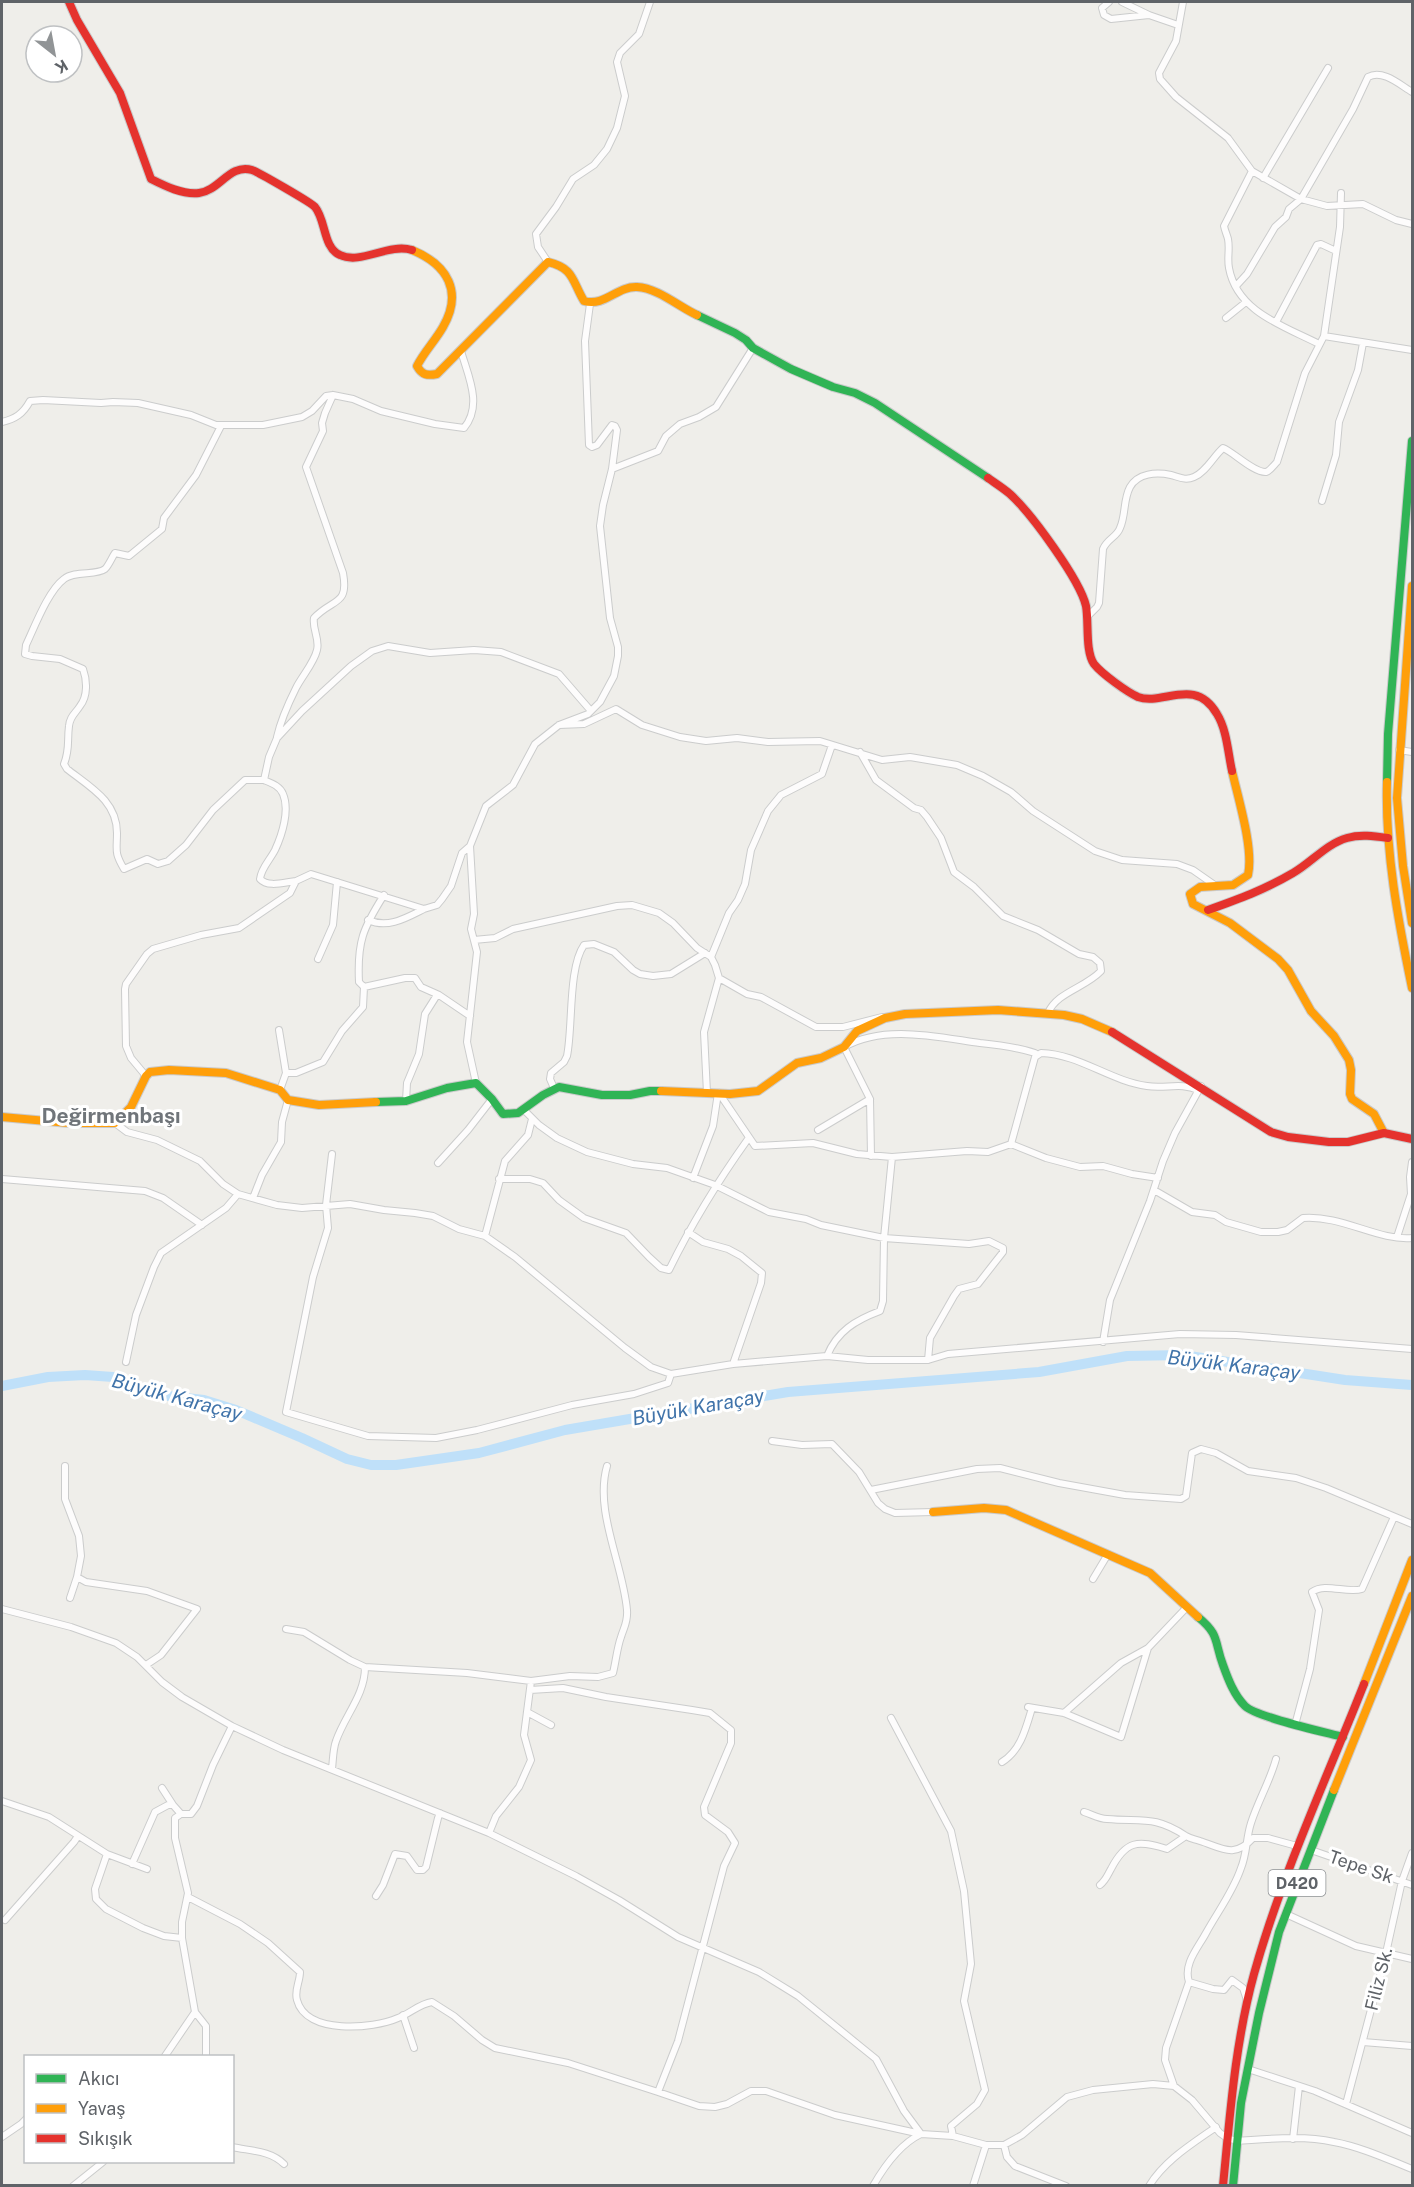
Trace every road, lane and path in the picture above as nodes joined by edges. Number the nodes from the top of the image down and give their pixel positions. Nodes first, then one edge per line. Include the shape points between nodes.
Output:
1 (69, 2) edge
2 (650, 2) edge
3 (1108, 2) edge
4 (1122, 2) edge
5 (1183, 2) edge
6 (1149, 15) junction
7 (1178, 25) junction
8 (1328, 68) dead end
9 (1413, 92) edge
10 (1252, 171) junction
11 (1263, 178) junction
12 (1341, 193) dead end
13 (1301, 199) junction
14 (1342, 206) junction
15 (1413, 224) edge
16 (1336, 251) junction
17 (549, 262) junction
18 (1236, 286) junction
19 (1246, 302) junction
20 (590, 304) junction
21 (1226, 318) dead end
22 (1276, 322) junction
23 (1324, 336) junction
24 (1363, 343) junction
25 (1319, 344) junction
26 (753, 348) junction
27 (1413, 350) edge
28 (461, 351) junction
29 (333, 395) junction
30 (2, 422) edge
31 (221, 426) junction
32 (1413, 441) edge
33 (612, 469) junction
34 (1322, 501) dead end
35 (1413, 586) edge
36 (1088, 616) junction
37 (1411, 633) edge
38 (591, 711) junction
39 (559, 725) junction
40 (277, 738) junction
41 (832, 745) junction
42 (1399, 750) junction
43 (860, 752) junction
44 (1413, 752) edge
45 (264, 780) junction
46 (1388, 838) junction
47 (470, 846) junction
48 (297, 881) junction
49 (337, 882) junction
50 (1216, 886) junction
51 (384, 895) junction
52 (424, 909) junction
53 (1209, 909) junction
54 (368, 920) junction
55 (1413, 923) edge
56 (474, 940) junction
57 (708, 955) junction
58 (318, 958) dead end
59 (719, 978) junction
60 (364, 987) junction
61 (1413, 988) edge
62 (436, 995) junction
63 (1048, 1013) junction
64 (470, 1016) junction
65 (885, 1018) junction
66 (279, 1030) dead end
67 (844, 1047) junction
68 (1037, 1055) junction
69 (286, 1073) junction
70 (146, 1076) junction
71 (476, 1083) junction
72 (554, 1088) junction
73 (1199, 1088) junction
74 (280, 1090) junction
75 (718, 1092) junction
76 (707, 1093) junction
77 (492, 1099) junction
78 (288, 1100) junction
79 (870, 1100) junction
80 (406, 1101) junction
81 (524, 1110) junction
82 (2, 1117) edge
83 (532, 1119) junction
84 (115, 1123) junction
85 (818, 1130) dead end
86 (1384, 1133) junction
87 (748, 1139) junction
88 (1413, 1139) edge
89 (1011, 1144) junction
90 (332, 1154) dead end
91 (871, 1156) junction
92 (892, 1157) junction
93 (1413, 1162) edge
94 (438, 1163) dead end
95 (693, 1178) junction
96 (1158, 1178) junction
97 (2, 1179) edge
98 (499, 1179) junction
99 (715, 1185) junction
100 (1154, 1190) junction
101 (238, 1194) junction
102 (253, 1198) junction
103 (326, 1205) junction
104 (202, 1226) junction
105 (688, 1232) junction
106 (485, 1236) junction
107 (1397, 1237) junction
108 (884, 1238) junction
109 (1413, 1238) edge
110 (1103, 1342) junction
111 (1413, 1349) edge
112 (827, 1356) junction
113 (928, 1360) junction
114 (126, 1362) dead end
115 (733, 1364) junction
116 (671, 1374) junction
117 (772, 1441) dead end
118 (65, 1466) dead end
119 (607, 1466) dead end
120 (871, 1490) junction
121 (933, 1512) joint
122 (1394, 1517) junction
123 (1413, 1524) edge
124 (1108, 1554) junction
125 (1413, 1560) edge
126 (77, 1577) junction
127 (1093, 1579) dead end
128 (1413, 1596) edge
129 (70, 1598) dead end
130 (1187, 1607) junction
131 (2, 1609) edge
132 (1408, 1620) edge
133 (286, 1629) dead end
134 (1148, 1648) junction
135 (146, 1665) junction
136 (365, 1666) junction
137 (531, 1682) junction
138 (530, 1690) junction
139 (527, 1712) junction
140 (1064, 1713) junction
141 (891, 1718) dead end
142 (551, 1725) dead end
143 (1295, 1725) junction
144 (232, 1726) junction
145 (1343, 1737) junction
146 (1276, 1759) dead end
147 (1002, 1762) dead end
148 (332, 1769) junction
149 (162, 1788) dead end
150 (2, 1803) edge
151 (173, 1804) junction
152 (1084, 1812) dead end
153 (441, 1813) junction
154 (181, 1814) junction
155 (489, 1833) junction
156 (78, 1836) junction
157 (1186, 1836) junction
158 (1245, 1846) junction
159 (1297, 1846) junction
160 (1310, 1850) junction
161 (1413, 1853) edge
162 (107, 1854) junction
163 (132, 1864) junction
164 (147, 1869) dead end
165 (1402, 1881) junction
166 (1100, 1885) dead end
167 (1413, 1885) edge
168 (376, 1896) dead end
169 (188, 1897) junction
170 (1285, 1913) junction
171 (5, 1920) dead end
172 (182, 1938) junction
173 (702, 1948) junction
174 (1386, 1953) junction
175 (1413, 1959) edge
176 (1189, 1982) junction
177 (1248, 2003) junction
178 (195, 2012) junction
179 (403, 2015) junction
180 (1363, 2042) junction
181 (1413, 2046) edge
182 (414, 2048) dead end
183 (166, 2055) edge
184 (206, 2055) edge
185 (1248, 2069) junction
186 (1174, 2086) junction
187 (1299, 2086) junction
188 (658, 2092) junction
189 (1346, 2104) junction
190 (24, 2121) edge
191 (1216, 2127) junction
192 (1413, 2133) edge
193 (921, 2134) junction
194 (953, 2136) junction
195 (2, 2137) edge
196 (1227, 2138) junction
197 (1293, 2139) junction
198 (1237, 2141) junction
199 (986, 2145) junction
200 (1004, 2145) junction
201 (234, 2147) edge
202 (102, 2163) edge
203 (284, 2164) dead end
204 (1413, 2169) edge
205 (1045, 2178) junction
206 (73, 2186) edge
207 (873, 2186) edge
208 (973, 2186) edge
209 (1042, 2186) edge
210 (1066, 2186) edge
211 (1149, 2186) edge
212 (1223, 2186) edge
213 (1233, 2186) edge

1 - 28 main road via 120,93 151,179 179,190 202,193 229,174 240,169 252,170 315,207 339,256 357,257 397,247 418,252 446,272 453,293 442,331 417,366 428,376 437,374
2 - 17 street via 639,34 620,53 617,62 625,96 607,149 594,165 573,179 536,234 538,247
3 - 6 street via 1102,8 1111,19
4 - 6 street
5 - 7 street
6 - 7 street
7 - 10 street via 1176,41 1159,73 1161,81 1228,138
8 - 11 street
9 - 13 street via 1383,75 1368,77
10 - 11 street
10 - 18 street via 1224,226 1229,267
11 - 13 street
12 - 14 street
13 - 14 street
13 - 18 street via 1275,227
14 - 15 street via 1363,204
14 - 16 street
16 - 22 street via 1317,245
16 - 23 street
17 - 20 main road via 568,269 581,297
17 - 28 main road
18 - 19 street
19 - 21 street
19 - 22 street via 1258,314
20 - 26 main road via 638,287 735,333
20 - 33 street via 585,340 587,441 592,447 597,445 608,429 615,426
22 - 25 street
23 - 24 street
23 - 25 street
24 - 27 street
24 - 34 street via 1358,370 1339,422 1336,455
25 - 36 street via 1300,387 1280,453 1269,471 1240,461 1222,448 1194,477 1153,474 1135,481 1125,499 1121,527 1103,549 1099,603
26 - 33 street via 716,407 680,424 666,436 658,451
26 - 36 main road via 796,371 875,403 1010,494 1066,566 1080,589
28 - 29 street via 473,385 472,410 464,428 381,411
29 - 31 street via 292,420
29 - 40 street via 322,423 323,431 306,467 346,589 341,598 314,618 317,653 286,708
30 - 31 street via 25,410 30,401 43,400 138,403
31 - 45 street via 196,475 164,518 162,529 129,556 116,553 101,571 71,575 63,580 52,593 25,654 60,658 83,669 87,680 84,697 72,715 69,752 64,764 114,813 115,852 124,869 147,859 158,864 168,861 245,780
32 - 46 main road via 1388,734
33 - 38 street via 600,526 618,656 608,689
35 - 37 main road
36 - 50 main road via 1094,664 1119,685 1151,699 1180,693 1195,696 1210,704 1218,715 1250,860 1248,874 1241,881
37 - 42 main road
38 - 39 street
38 - 40 street via 559,674 501,652 430,653 388,646 372,651 351,666
39 - 41 street via 584,724 616,709 642,725 680,737 706,741 820,741
39 - 47 street via 534,744 513,785 486,806
40 - 45 street
41 - 43 street
41 - 57 street via 822,774 782,795 768,811 751,850 745,884
42 - 44 street
42 - 55 main road via 1397,798
43 - 50 street via 882,760 910,758 968,768 1011,792 1095,851 1122,860 1178,864
43 - 63 street via 876,780 927,817 941,838 954,872 1003,916 1100,963 1101,971 1095,977 1052,1004
45 - 48 street via 283,794 285,815 275,849 260,879 270,885
46 - 53 main road via 1352,836 1324,848 1294,872 1241,900
46 - 61 main road via 1400,931
47 - 52 street via 462,853 451,886 442,899
47 - 56 street
48 - 49 street via 311,874
48 - 70 street via 290,893 239,928 201,935 147,954 125,989 126,1046
49 - 51 street
49 - 58 street via 333,925
50 - 53 main road via 1190,894 1193,904
51 - 52 street
51 - 54 street
52 - 54 street via 387,924
53 - 86 main road via 1288,970 1311,1011 1349,1059 1352,1099 1374,1114
54 - 60 street via 358,956 359,982
56 - 57 street via 617,906 632,906 659,913
56 - 64 street via 477,952
57 - 59 street
57 - 72 street via 671,974 652,976 633,970 621,957 603,947 584,945 574,979 567,1056 551,1073
59 - 65 street via 816,1027 843,1027
59 - 76 street via 704,1032
60 - 62 street via 415,978 421,987
60 - 69 street via 363,1007 322,1062
62 - 64 street
62 - 80 street via 425,1014
63 - 65 main road via 998,1010
63 - 73 main road via 1082,1019 1119,1035
64 - 71 street via 467,1042
65 - 67 main road via 857,1031
66 - 69 street
67 - 68 street via 876,1036 900,1034 941,1036
67 - 75 main road via 821,1058 797,1063 758,1091
67 - 79 street
68 - 73 street via 1068,1058 1147,1086
68 - 89 street
69 - 74 street
70 - 74 main road via 169,1070 226,1073
70 - 84 main road via 131,1107
71 - 77 main road
71 - 80 main road
72 - 76 main road via 602,1095 650,1090
72 - 81 main road
73 - 86 main road via 1271,1132 1288,1137 1348,1142
73 - 96 street via 1168,1147
74 - 78 main road
75 - 76 main road
75 - 87 street
75 - 95 street via 713,1126
77 - 81 main road via 503,1114
77 - 94 street
78 - 80 main road via 318,1105
78 - 102 street via 281,1142
79 - 85 street
79 - 91 street
81 - 83 street
82 - 84 main road via 69,1124
83 - 95 street via 557,1138 587,1152 667,1168
83 - 98 street via 528,1135 505,1161
84 - 101 street via 127,1132 157,1140 200,1161
86 - 88 main road
87 - 91 street via 755,1146 813,1143
87 - 99 street
89 - 92 street via 988,1152 967,1150
89 - 96 street via 1080,1167 1103,1166
90 - 103 street
91 - 92 street
92 - 108 street
93 - 107 street via 1409,1203
95 - 99 street
96 - 100 street
97 - 104 street via 145,1191 163,1198
98 - 105 street via 543,1183 584,1218 626,1233 662,1268 669,1270
98 - 106 street
99 - 105 street
99 - 108 street via 769,1212
100 - 107 street via 1192,1212 1215,1215 1261,1232 1283,1232 1303,1218 1316,1218
100 - 110 street via 1110,1300
101 - 102 street
101 - 104 street
102 - 103 street via 302,1208
103 - 106 street via 350,1204 433,1216
103 - 116 street via 328,1228 313,1277 286,1413 368,1436 436,1438 634,1394 668,1383
104 - 114 street via 161,1253 136,1315
105 - 115 street via 741,1256 762,1273
106 - 116 street via 633,1354 651,1367
107 - 109 street
108 - 112 street via 880,1311 849,1326 832,1342
108 - 113 street via 969,1244 989,1241 1003,1248 978,1284 958,1289 930,1338
110 - 111 street via 1202,1334
110 - 113 street via 948,1354
112 - 113 street
112 - 115 street
115 - 116 street
117 - 120 street via 832,1444
118 - 126 street via 65,1499 79,1536
119 - 137 street via 604,1506 628,1613 613,1673
120 - 121 street via 878,1503 895,1513
120 - 122 street via 1000,1468 1125,1495 1181,1499 1185,1496 1192,1453 1201,1449 1254,1474 1296,1478
121 - 124 main road via 1006,1510
122 - 123 street
122 - 143 street via 1362,1589 1319,1588 1312,1592 1319,1610
124 - 127 street
124 - 130 main road via 1150,1573
125 - 145 main road
126 - 129 street
126 - 135 street via 86,1582 147,1591 196,1609 161,1655
128 - 132 main road, D420
130 - 134 street
130 - 143 main road via 1217,1638 1222,1662 1247,1708
131 - 135 street via 117,1643
132 - 160 main road, D420
133 - 136 street via 304,1632
134 - 140 street via 1121,1663
134 - 140 street via 1121,1737
135 - 144 street via 182,1697
136 - 137 street
136 - 148 street via 360,1691 336,1742
137 - 138 street
138 - 139 street
138 - 173 street via 563,1688 710,1713 731,1730 731,1743 704,1807 705,1815 729,1832 735,1843 724,1866
139 - 142 street
139 - 155 street via 524,1735 531,1760 519,1787 496,1816
140 - 147 street via 1030,1708 1021,1741
141 - 194 street via 951,1831 964,1892 971,1964 964,2001 986,2090 977,2104 951,2126
143 - 145 main road
144 - 148 street
144 - 154 street via 197,1806 191,1814
145 - 159 main road
146 - 158 street
148 - 153 street
149 - 151 street
150 - 156 street via 49,1817
151 - 154 street
151 - 163 street via 156,1812
152 - 157 street via 1104,1819 1159,1821
153 - 155 street
153 - 168 street via 426,1867 417,1870 407,1856 395,1854
154 - 169 street via 175,1818 175,1838
155 - 173 street via 576,1876
156 - 162 street
156 - 171 street
157 - 158 street via 1216,1848
157 - 166 street via 1167,1849 1137,1842 1128,1846
158 - 159 street via 1253,1838 1268,1838
158 - 176 street via 1241,1869 1228,1899 1192,1954
159 - 177 main road
160 - 165 street, Tepe Sk
160 - 170 main road, D420
161 - 165 street, Filiz Sk.
162 - 163 street
162 - 172 street via 95,1889 96,1899 106,1909 143,1928
163 - 164 street
165 - 167 street, Tepe Sk
165 - 174 street, Filiz Sk.
169 - 172 street
169 - 179 street via 240,1924 300,1972 297,2001 311,2017 348,2028
170 - 174 street via 1356,1946
170 - 185 main road, D420
172 - 178 street
173 - 188 street via 678,2041
173 - 193 street via 759,1972 798,1996 876,2059
174 - 175 street
174 - 180 street, Filiz Sk.
176 - 177 street via 1224,1990 1232,1980 1243,1988
176 - 186 street via 1166,2048 1165,2060
177 - 196 main road
178 - 183 street
178 - 184 street via 206,2026
179 - 182 street
179 - 188 street via 432,2002 495,2048 568,2063
180 - 181 street
180 - 189 street, Filiz Sk.
185 - 187 street
185 - 198 main road, D420
186 - 191 street
186 - 200 street via 1153,2084 1093,2090 1067,2097
187 - 189 street
187 - 197 street
188 - 193 street via 699,2106 715,2107 751,2091 766,2091 835,2115
189 - 192 street
190 - 195 street
191 - 196 street
191 - 211 street via 1166,2164
193 - 194 street
193 - 207 street via 908,2140
194 - 199 street
196 - 198 street
196 - 212 main road
197 - 198 street
197 - 204 street via 1335,2142
198 - 213 main road, D420
199 - 200 street
199 - 208 street
200 - 205 street via 1015,2166
201 - 203 street via 260,2152
202 - 206 street
205 - 209 street
205 - 210 street

